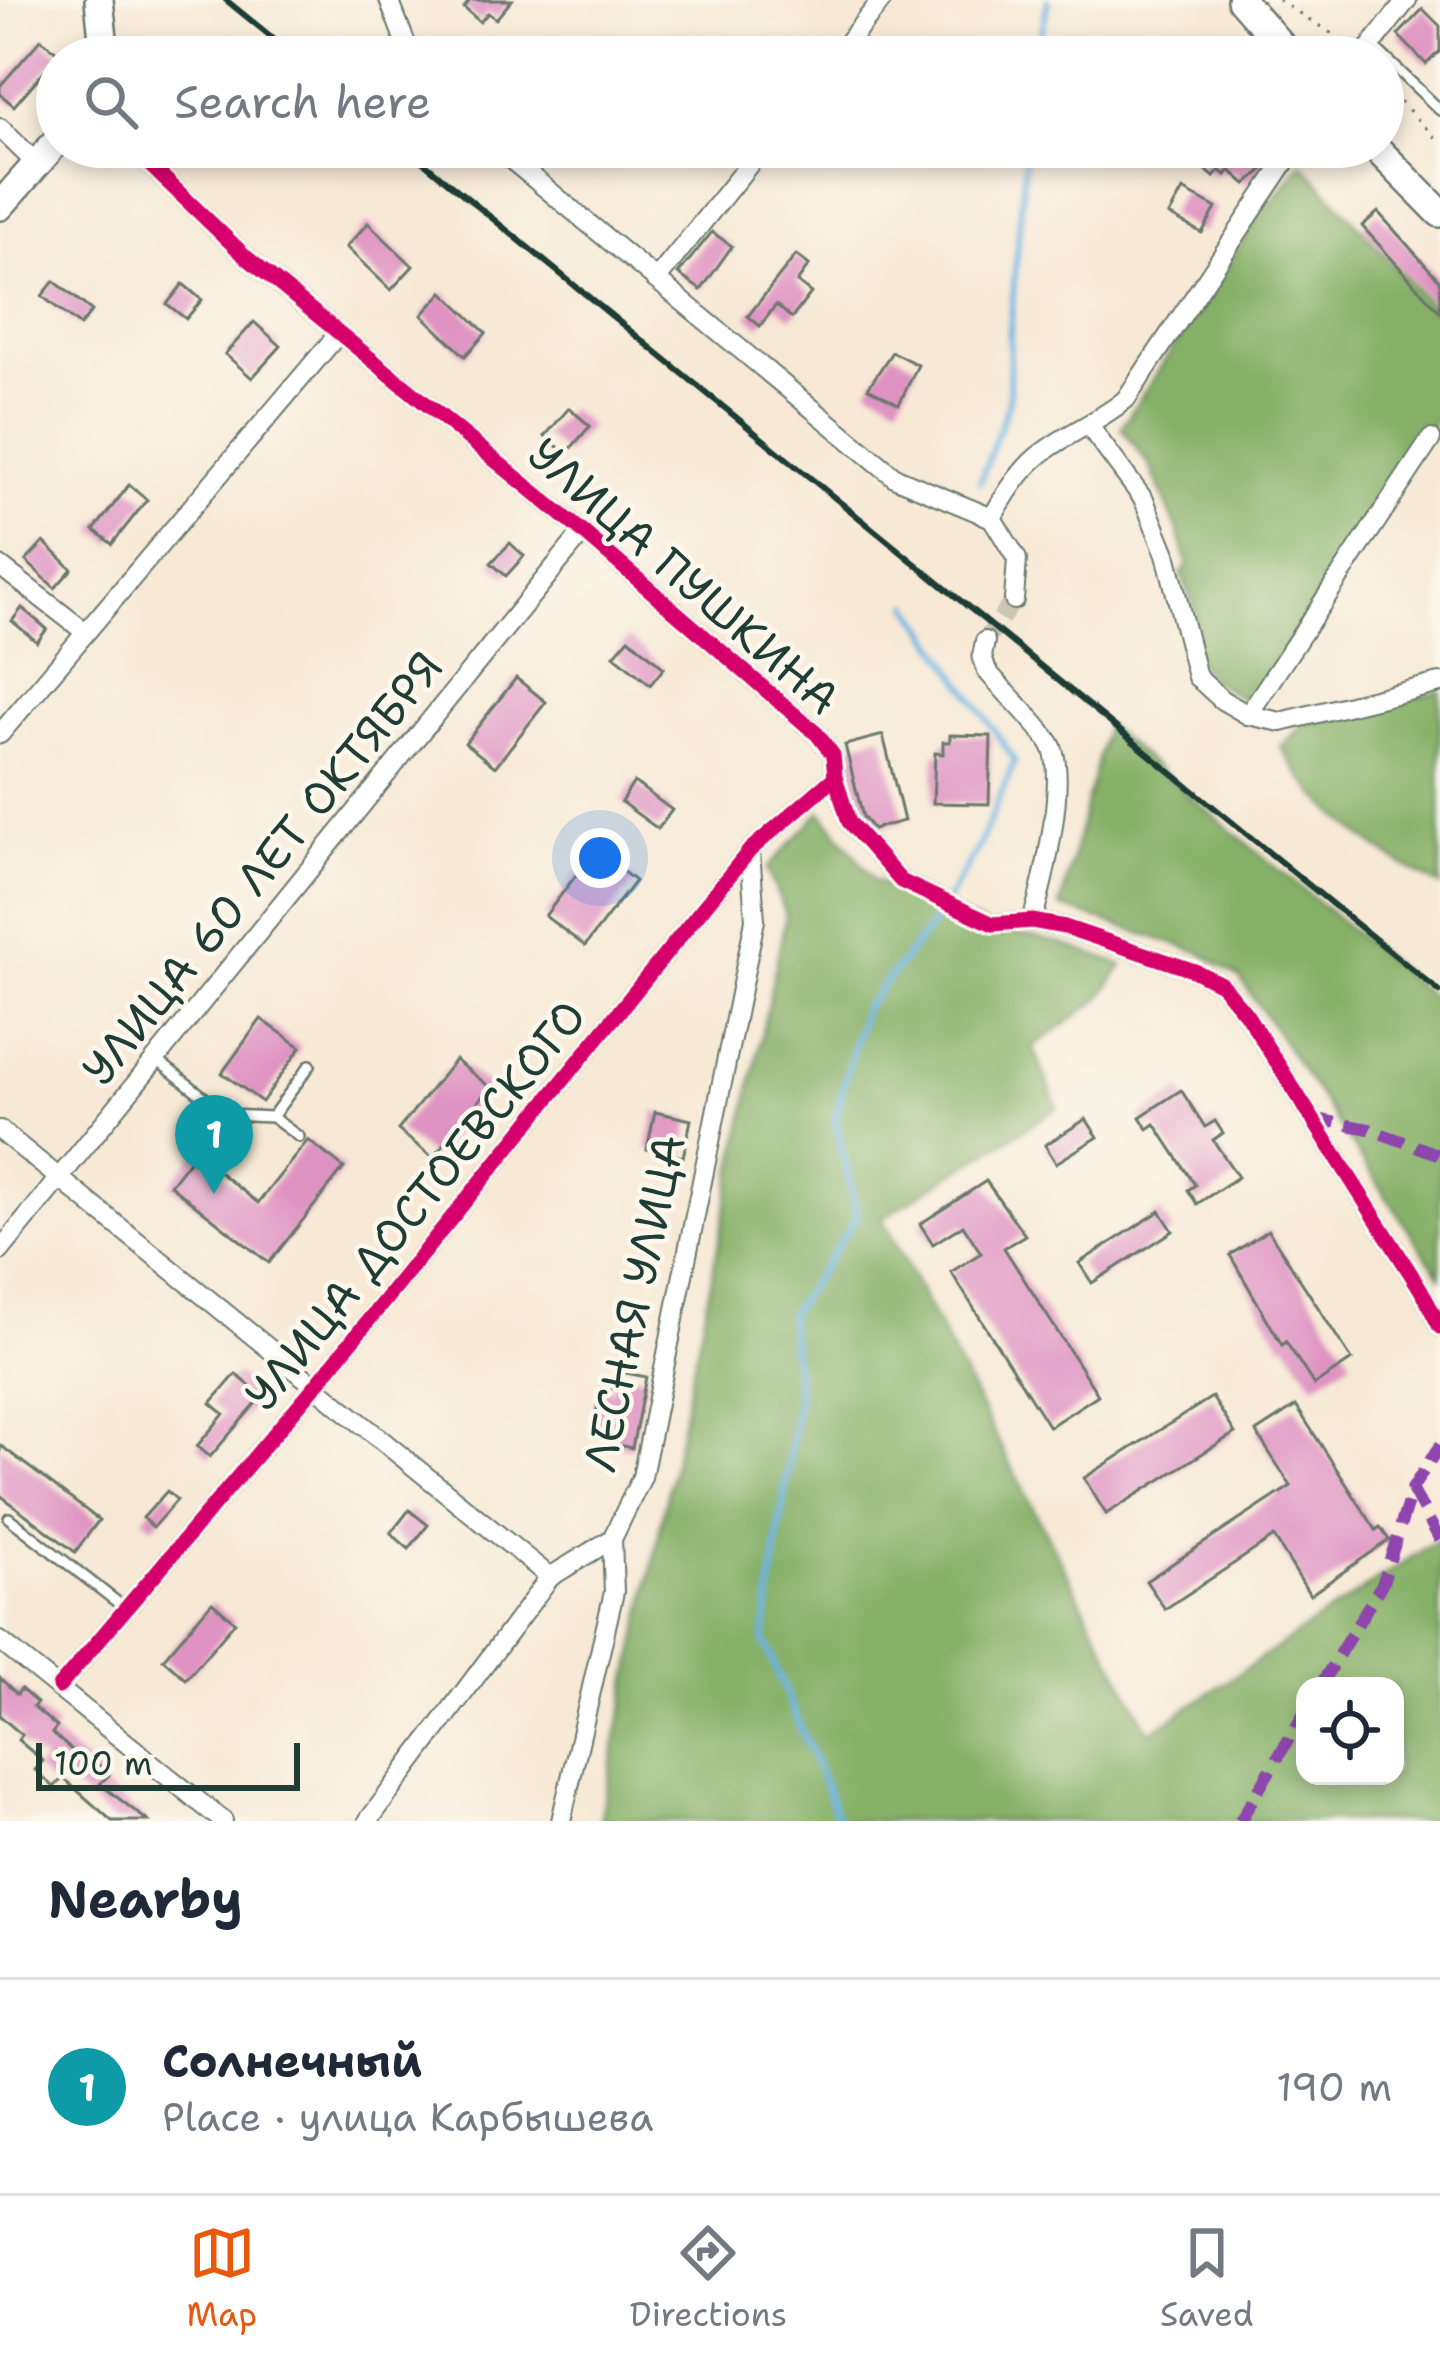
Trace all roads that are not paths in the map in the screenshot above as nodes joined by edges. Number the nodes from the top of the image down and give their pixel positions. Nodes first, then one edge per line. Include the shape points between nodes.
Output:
1 (99, 0) edge
2 (389, 0) edge
3 (882, 0) edge
4 (1241, 0) edge
5 (1407, 0) edge
6 (102, 36) edge
7 (403, 36) edge
8 (853, 36) edge
9 (1273, 36) edge
10 (1377, 36) edge
11 (1404, 83) edge
12 (1440, 110) edge
13 (0, 128) edge
14 (36, 163) edge
15 (36, 167) edge
16 (153, 168) edge
17 (521, 168) edge
18 (747, 168) edge
19 (1281, 168) edge
20 (1396, 168) edge
21 (0, 206) edge
22 (1440, 213) edge
23 (656, 280) junction
24 (340, 334) junction
25 (1089, 426) junction
26 (1431, 439) dead end
27 (992, 518) junction
28 (583, 532) junction
29 (0, 566) edge
30 (1014, 600) tunnel mouth
31 (84, 632) junction
32 (985, 641) dead end
33 (1440, 682) edge
34 (1248, 715) junction
35 (0, 734) edge
36 (835, 777) junction
37 (750, 850) junction
38 (1032, 921) junction
39 (157, 1060) junction
40 (310, 1065) dead end
41 (272, 1117) junction
42 (0, 1130) edge
43 (298, 1137) dead end
44 (60, 1180) junction
45 (0, 1251) edge
46 (1440, 1328) edge
47 (316, 1385) junction
48 (9, 1517) dead end
49 (612, 1539) junction
50 (550, 1577) junction
51 (126, 1609) junction
52 (0, 1641) edge
53 (59, 1687) junction
54 (223, 1821) edge
55 (368, 1821) edge
56 (561, 1821) edge

1 - 6 main road
2 - 7 street
3 - 8 street
4 - 9 main road
5 - 10 street
11 - 12 lane
13 - 14 street
15 - 21 main road
16 - 24 street, УЛИЦА ПУШКИНА
17 - 23 street
18 - 23 street
19 - 25 street via 1126,399
20 - 22 main road
23 - 27 street via 896,478
24 - 28 street, УЛИЦА ПУШКИНА
24 - 31 street
25 - 27 street via 1038,456
25 - 34 street via 1144,500 1197,677
26 - 34 street
27 - 30 street via 1017,559
28 - 36 street, УЛИЦА ПУШКИНА via 817,734 833,755
28 - 39 street, УЛИЦА 60 ЛЕТ ОКТЯБРЯ
29 - 31 street
31 - 35 street
32 - 38 street via 987,671 1052,746 1056,763
33 - 34 street via 1281,722
36 - 37 street, УЛИЦА ДОСТОЕВСКОГО
36 - 38 street, УЛИЦА ПУШКИНА via 849,822 902,881 992,924
37 - 47 street, УЛИЦА ДОСТОЕВСКОГО
37 - 49 street, ЛЕСНАЯ УЛИЦА via 755,920 642,1477
38 - 46 street, УЛИЦА ПУШКИНА via 1221,984
39 - 41 lane via 227,1115
39 - 44 street, УЛИЦА 60 ЛЕТ ОКТЯБРЯ
40 - 41 lane
41 - 43 lane
42 - 44 street
44 - 45 street, УЛИЦА 60 ЛЕТ ОКТЯБРЯ
44 - 47 street
47 - 50 street
47 - 51 street, УЛИЦА ДОСТОЕВСКОГО
48 - 51 lane
49 - 50 street, ЛЕСНАЯ УЛИЦА
49 - 56 street via 614,1592
50 - 55 street, ЛЕСНАЯ УЛИЦА
51 - 53 street, УЛИЦА ДОСТОЕВСКОГО
52 - 53 street
53 - 54 street

